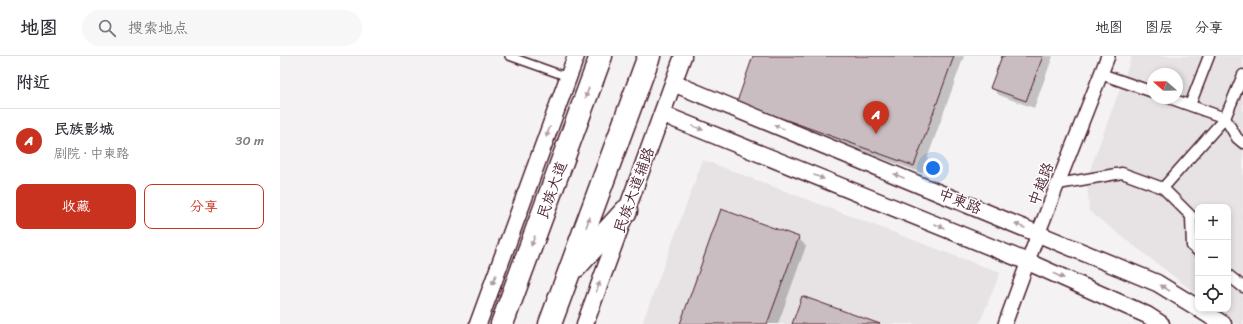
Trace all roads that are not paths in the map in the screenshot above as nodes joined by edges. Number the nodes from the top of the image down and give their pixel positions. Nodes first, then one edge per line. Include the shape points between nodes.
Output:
1 (509, 56) edge
2 (576, 56) edge
3 (601, 56) edge
4 (649, 56) edge
5 (683, 56) edge
6 (1108, 56) edge
7 (1208, 56) edge
8 (1101, 74) junction
9 (1243, 75) edge
10 (568, 77) junction
11 (673, 83) junction
12 (1147, 90) edge
13 (1183, 103) edge
14 (1190, 105) junction
15 (662, 114) junction
16 (1225, 118) junction
17 (1243, 143) edge
18 (1058, 184) junction
19 (1163, 188) junction
20 (626, 211) junction
21 (1038, 234) junction
22 (1195, 248) edge
23 (1028, 262) junction
24 (568, 275) junction
25 (1229, 276) edge
26 (1243, 287) edge
27 (1195, 307) edge
28 (1203, 312) edge
29 (478, 324) edge
30 (502, 324) edge
31 (550, 324) edge
32 (584, 324) edge
33 (1005, 324) edge
34 (1161, 324) edge
35 (1223, 324) edge

1 - 10 lane
2 - 10 street
3 -> 30 highway, 民族大道
24 -> 4 highway
5 - 11 street, 民族大道辅路
6 - 8 street, 中越路
7 - 14 street
8 - 12 street
8 - 18 street, 中越路
9 - 16 street
10 -> 29 street
11 - 15 street, 民族大道辅路
21 -> 11 street, 中柬路
13 - 14 street
14 - 16 street
15 - 20 street, 民族大道辅路
15 -> 23 street, 中柬路
16 - 17 street
16 - 19 street
18 - 19 street via 1122,173
18 - 21 street, 中越路
19 - 22 street via 1191,216 1192,246
20 - 24 highway
32 -> 20 street, 民族大道辅路
21 - 23 street, 中越路
27 -> 21 street, 中柬路 via 1157,283
23 - 33 street, 中越路
23 -> 34 street, 中柬路 via 1147,315
24 - 31 highway
25 - 26 street
28 - 35 street, 中柬路

